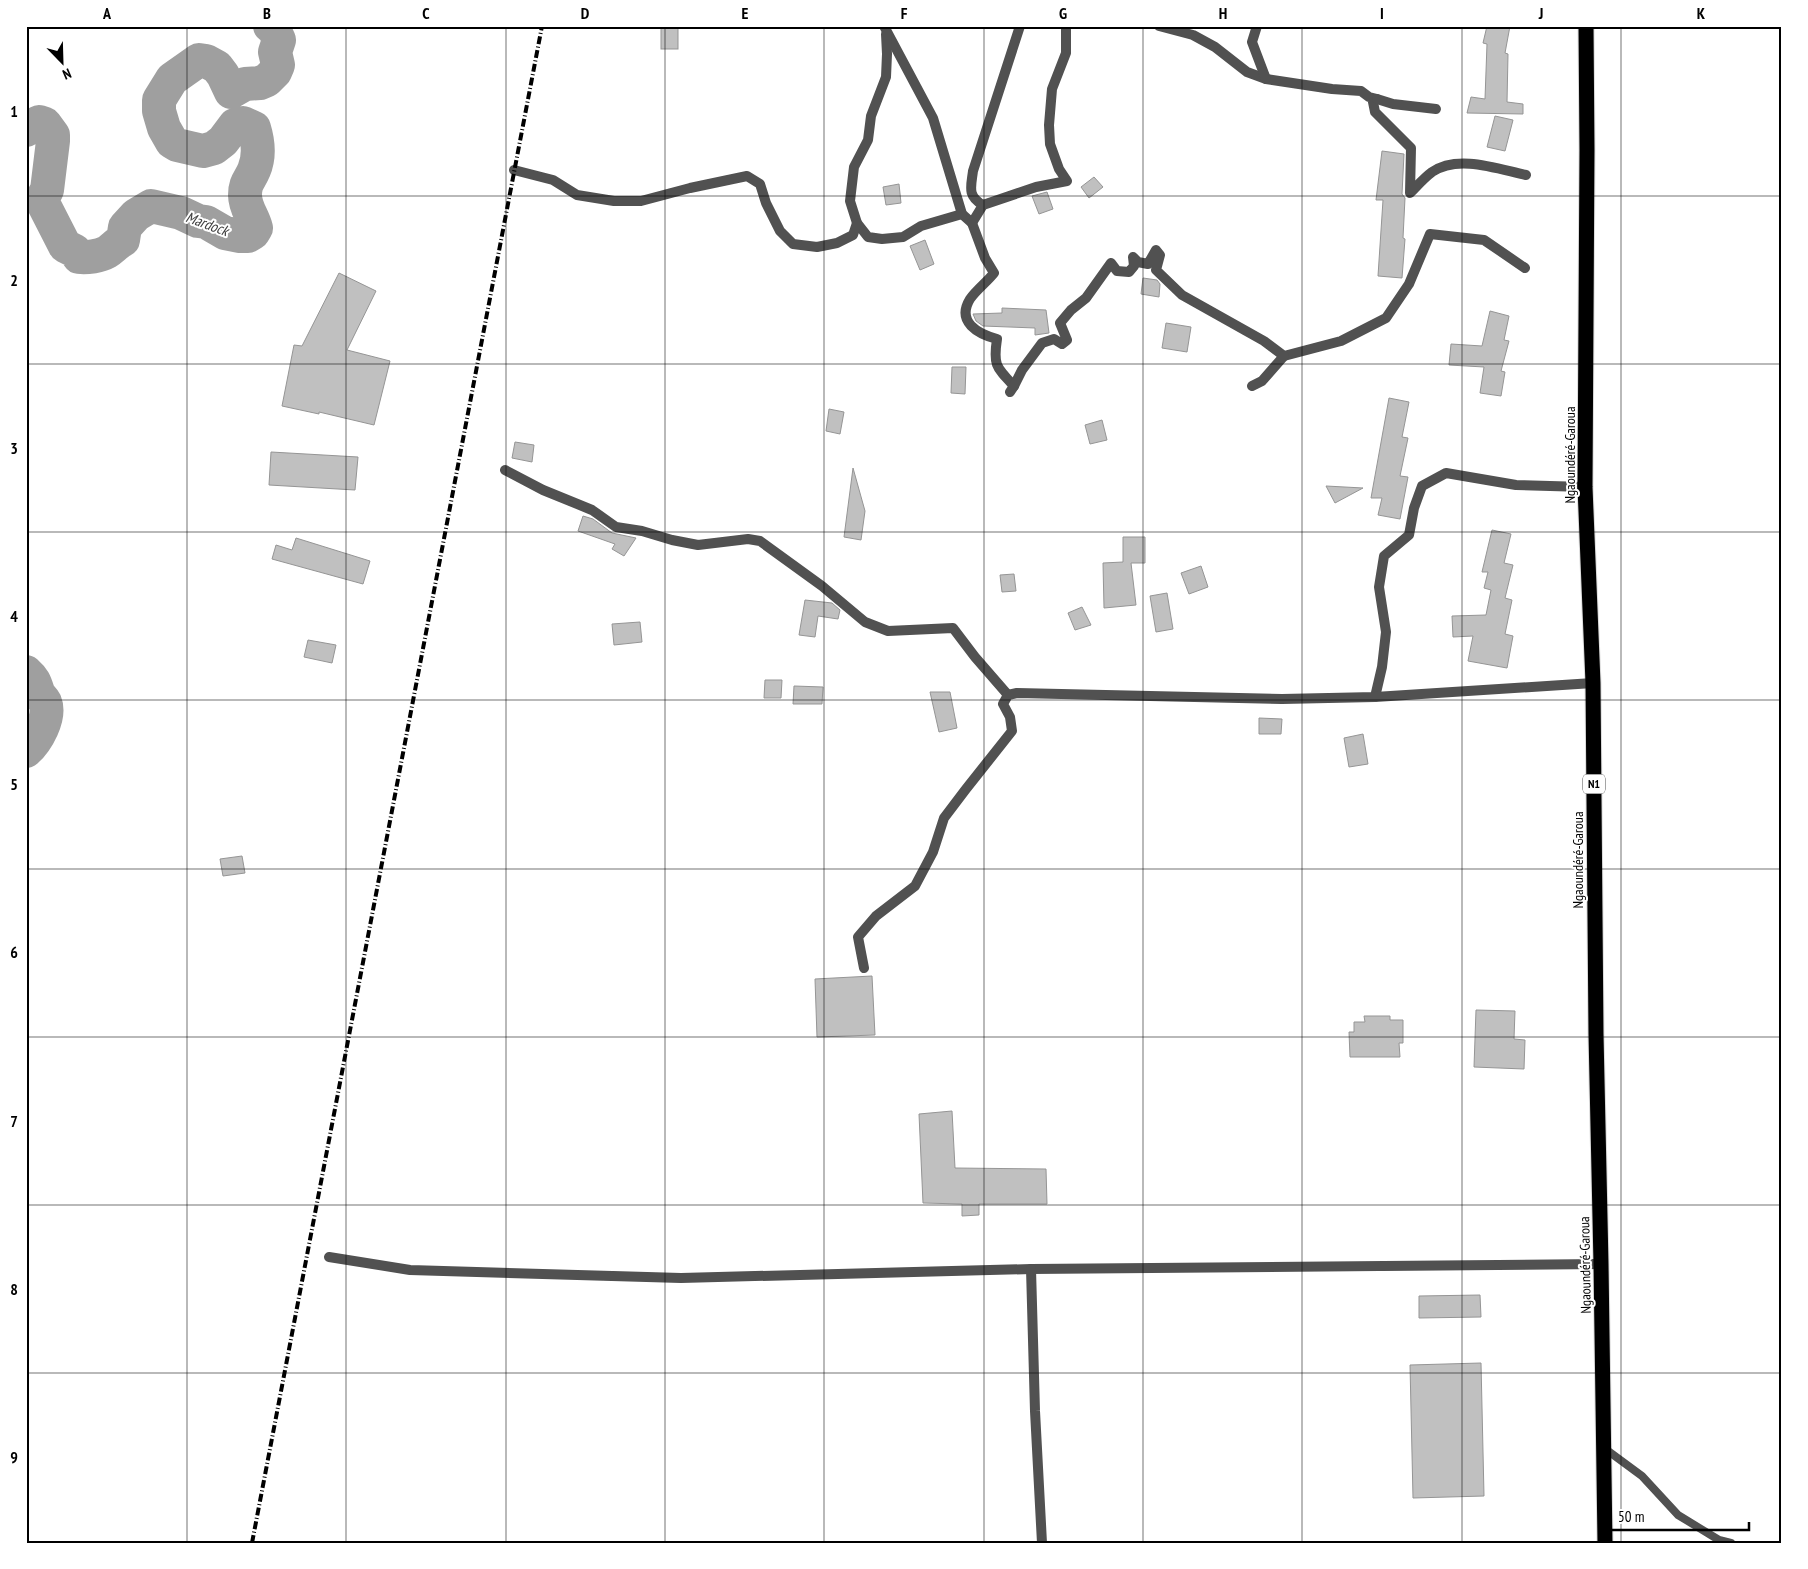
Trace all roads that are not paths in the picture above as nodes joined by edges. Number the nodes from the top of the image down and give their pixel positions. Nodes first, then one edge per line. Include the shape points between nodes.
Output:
1 (1020, 26) edge
2 (1066, 26) edge
3 (1159, 26) edge
4 (1257, 26) edge
5 (1586, 26) edge
6 (885, 28) edge
7 (1266, 79) junction
8 (1377, 98) junction
9 (1436, 109) dead end
10 (514, 170) dead end
11 (1526, 175) dead end
12 (983, 205) junction
13 (962, 214) junction
14 (972, 222) junction
15 (857, 223) junction
16 (1524, 268) dead end
17 (1284, 356) junction
18 (1252, 386) dead end
19 (505, 470) dead end
20 (1585, 487) junction
21 (1593, 683) junction
22 (1008, 695) junction
23 (1375, 698) junction
24 (864, 968) dead end
25 (329, 1257) dead end
26 (1601, 1264) junction
27 (1031, 1269) junction
28 (1604, 1448) junction
29 (1042, 1543) edge
30 (1605, 1543) edge
31 (1731, 1543) edge

1 - 12 street via 973,171 970,192
2 - 12 street via 1066,53 1052,89 1049,125 1050,144 1067,181 1036,187
3 - 7 street via 1193,35 1215,47 1247,72
4 - 7 street via 1252,42
5 - 20 highway, Ngaoundéré-Garoua / N1
6 - 13 street via 933,118
6 - 15 street via 886,78 871,116 868,140 854,167 850,201
7 - 8 street via 1361,90 1369,97
8 - 9 street via 1393,104
8 - 11 street via 1372,102 1375,112 1411,148 1410,193 1432,172 1448,164 1474,164
10 - 15 street via 553,180 577,195 614,201 641,201 747,176 760,184 780,231 794,244 817,247 837,243 853,235
12 - 14 street
13 - 14 street
13 - 15 street via 921,226 903,237 882,240 868,237
14 - 17 street via 994,273 969,300 965,316 974,329 998,339 994,358 1012,389 1042,343 1054,339 1062,344 1066,340 1060,323 1086,298 1111,263 1117,271 1129,272 1134,266 1133,257 1148,264 1156,250 1160,255 1156,270 1182,295 1264,340
16 - 17 street via 1484,240 1430,234 1410,284 1386,318 1341,341
17 - 18 street via 1262,381
19 - 22 street via 592,510 616,527 642,530 698,545 748,539 760,541 865,622 888,631 953,628
20 - 21 highway, Ngaoundéré-Garoua / N1
20 - 23 street via 1516,485 1446,473 1422,486 1409,535 1384,556 1379,586 1386,632
21 - 23 street
21 - 26 highway, Ngaoundéré-Garoua / N1
22 - 23 street
22 - 24 street via 1003,704 1010,717 1012,731 944,818 933,852 915,886 876,916 858,936
25 - 27 street via 410,1270 681,1278
26 - 27 street
26 - 28 highway, Ngaoundéré-Garoua / N1
27 - 29 street
28 - 30 highway, Ngaoundéré-Garoua / N1
28 - 31 lane via 1642,1476 1678,1515 1719,1540

